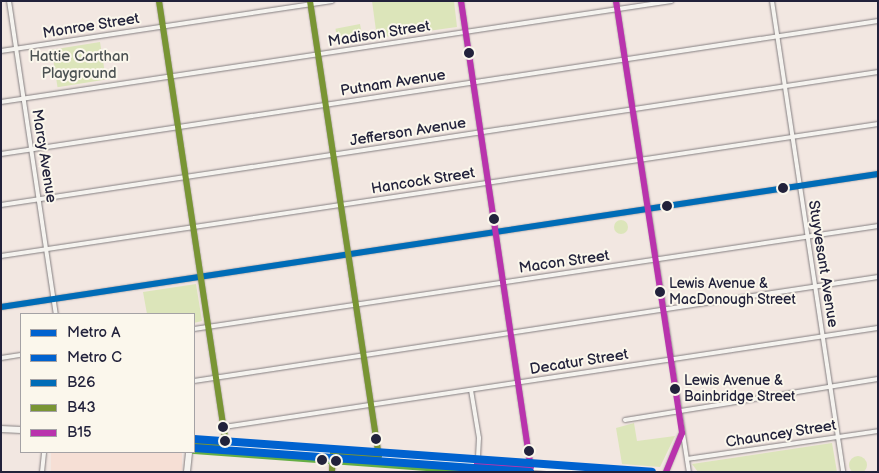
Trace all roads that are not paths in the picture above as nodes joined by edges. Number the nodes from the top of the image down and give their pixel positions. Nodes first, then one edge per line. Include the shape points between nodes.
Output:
1 (9, 1) edge
2 (159, 1) edge
3 (332, 1) edge
4 (461, 1) edge
5 (616, 1) edge
6 (671, 1) edge
7 (772, 1) edge
8 (310, 3) edge
9 (618, 9) junction
10 (878, 21) edge
11 (163, 27) junction
12 (466, 32) junction
13 (777, 36) junction
14 (16, 49) junction
15 (1, 51) edge
16 (318, 55) junction
17 (625, 59) junction
18 (878, 72) edge
19 (171, 77) junction
20 (473, 82) junction
21 (785, 86) junction
22 (24, 99) junction
23 (1, 102) edge
24 (326, 105) junction
25 (633, 109) junction
26 (878, 124) edge
27 (178, 127) junction
28 (481, 132) junction
29 (792, 136) junction
30 (31, 149) junction
31 (1, 154) edge
32 (333, 154) junction
33 (640, 160) junction
34 (878, 174) edge
35 (186, 177) junction
36 (488, 182) junction
37 (800, 186) junction
38 (39, 199) junction
39 (1, 205) edge
40 (341, 205) junction
41 (648, 209) junction
42 (878, 226) edge
43 (194, 227) junction
44 (496, 232) junction
45 (807, 237) junction
46 (46, 249) junction
47 (348, 254) junction
48 (1, 256) edge
49 (655, 260) junction
50 (201, 276) junction
51 (878, 277) edge
52 (504, 282) junction
53 (815, 287) junction
54 (54, 299) junction
55 (356, 305) junction
56 (1, 306) edge
57 (663, 310) junction
58 (56, 313) edge
59 (209, 327) junction
60 (878, 328) edge
61 (195, 329) edge
62 (511, 333) junction
63 (822, 337) junction
64 (20, 355) edge
65 (364, 355) junction
66 (1, 358) edge
67 (671, 360) junction
68 (217, 377) junction
69 (878, 379) edge
70 (195, 381) edge
71 (518, 383) junction
72 (830, 386) junction
73 (471, 390) junction
74 (371, 405) junction
75 (678, 410) junction
76 (625, 420) dead end
77 (224, 427) junction
78 (1, 429) edge
79 (20, 430) edge
80 (878, 430) edge
81 (682, 433) junction
82 (838, 437) junction
83 (195, 442) edge
84 (226, 445) junction
85 (333, 452) junction
86 (44, 453) edge
87 (189, 453) edge
88 (379, 456) junction
89 (687, 459) junction
90 (477, 463) junction
91 (531, 467) junction
92 (42, 472) edge
93 (187, 472) edge
94 (332, 472) edge
95 (477, 472) edge
96 (604, 472) edge
97 (666, 472) edge
98 (689, 472) edge
99 (843, 472) edge

1 - 14 street, Marcy Avenue
2 - 11 street
3 - 8 street, Monroe Street
4 - 12 street
5 - 9 street
6 - 9 street, Madison Street
7 - 13 street, Stuyvesant Avenue
8 - 11 street, Monroe Street
8 - 16 street
9 - 12 street, Madison Street
9 - 17 street
10 - 13 street, Putnam Avenue
11 - 14 street, Monroe Street
11 - 19 street
12 - 16 street, Madison Street
12 - 20 street
13 - 17 street, Putnam Avenue
13 - 21 street, Stuyvesant Avenue
14 - 15 street, Monroe Street
14 - 22 street, Marcy Avenue
16 - 19 street, Madison Street
16 - 24 street
17 - 20 street, Putnam Avenue
17 - 25 street
18 - 21 street, Jefferson Avenue
19 - 22 street, Madison Street
19 - 27 street
20 - 24 street, Putnam Avenue
20 - 28 street
21 - 25 street, Jefferson Avenue
21 - 29 street, Stuyvesant Avenue
22 - 23 street, Madison Street
22 - 30 street, Marcy Avenue
24 - 27 street, Putnam Avenue
24 - 32 street
25 - 28 street, Jefferson Avenue
25 - 33 street
26 - 29 street, Hancock Street
27 - 30 street, Putnam Avenue
27 - 35 street
28 - 32 street, Jefferson Avenue
28 - 36 street
29 - 33 street, Hancock Street
29 - 37 street, Stuyvesant Avenue
30 - 31 street, Putnam Avenue
30 - 38 street, Marcy Avenue
32 - 35 street, Jefferson Avenue
32 - 40 street
33 - 36 street, Hancock Street
33 - 41 street
34 - 37 street
35 - 38 street, Jefferson Avenue
35 - 43 street
36 - 40 street, Hancock Street
36 - 44 street
37 - 41 street
37 - 45 street, Stuyvesant Avenue
38 - 39 street, Jefferson Avenue
38 - 46 street, Marcy Avenue
40 - 43 street, Hancock Street
40 - 47 street
41 - 44 street
41 - 49 street
42 - 45 street, Macon Street
43 - 46 street, Hancock Street
43 - 50 street
44 - 47 street
44 - 52 street
45 - 49 street, Macon Street
45 - 53 street, Stuyvesant Avenue
46 - 48 street, Hancock Street
46 - 54 street, Marcy Avenue
47 - 50 street
47 - 55 street
49 - 52 street, Macon Street
49 - 57 street
50 - 54 street
50 - 59 street
51 - 53 street
52 - 55 street, Macon Street
52 - 62 street
53 - 57 street
53 - 63 street, Stuyvesant Avenue
54 - 56 street
54 - 58 street, Marcy Avenue
55 - 59 street, Macon Street
55 - 65 street
57 - 62 street
57 - 67 street
59 - 61 street, Macon Street
59 - 68 street
60 - 63 street, Decatur Street
62 - 65 street
62 - 71 street
63 - 67 street, Decatur Street
63 - 72 street, Stuyvesant Avenue
64 - 66 street
65 - 68 street
65 - 74 street
67 - 71 street, Decatur Street
67 - 75 street
68 - 70 street
68 - 77 street
69 - 72 street
71 - 73 street, Decatur Street
71 - 91 street
72 - 75 street
72 - 82 street, Stuyvesant Avenue
73 - 74 street, Decatur Street
73 - 90 street via 479,438
74 - 77 street, Decatur Street
74 - 88 street
75 - 76 street
75 - 81 street
77 - 84 street
78 - 79 main road
80 - 82 street, Chauncey Street
81 - 89 street
81 - 97 street
82 - 89 street, Chauncey Street
82 - 99 street, Stuyvesant Avenue
83 - 84 main road
84 - 85 main road
85 - 88 main road
85 - 94 street
86 - 92 street
87 - 93 main road
88 - 90 main road
89 - 98 street
90 - 91 main road
90 - 95 street
91 - 96 main road

